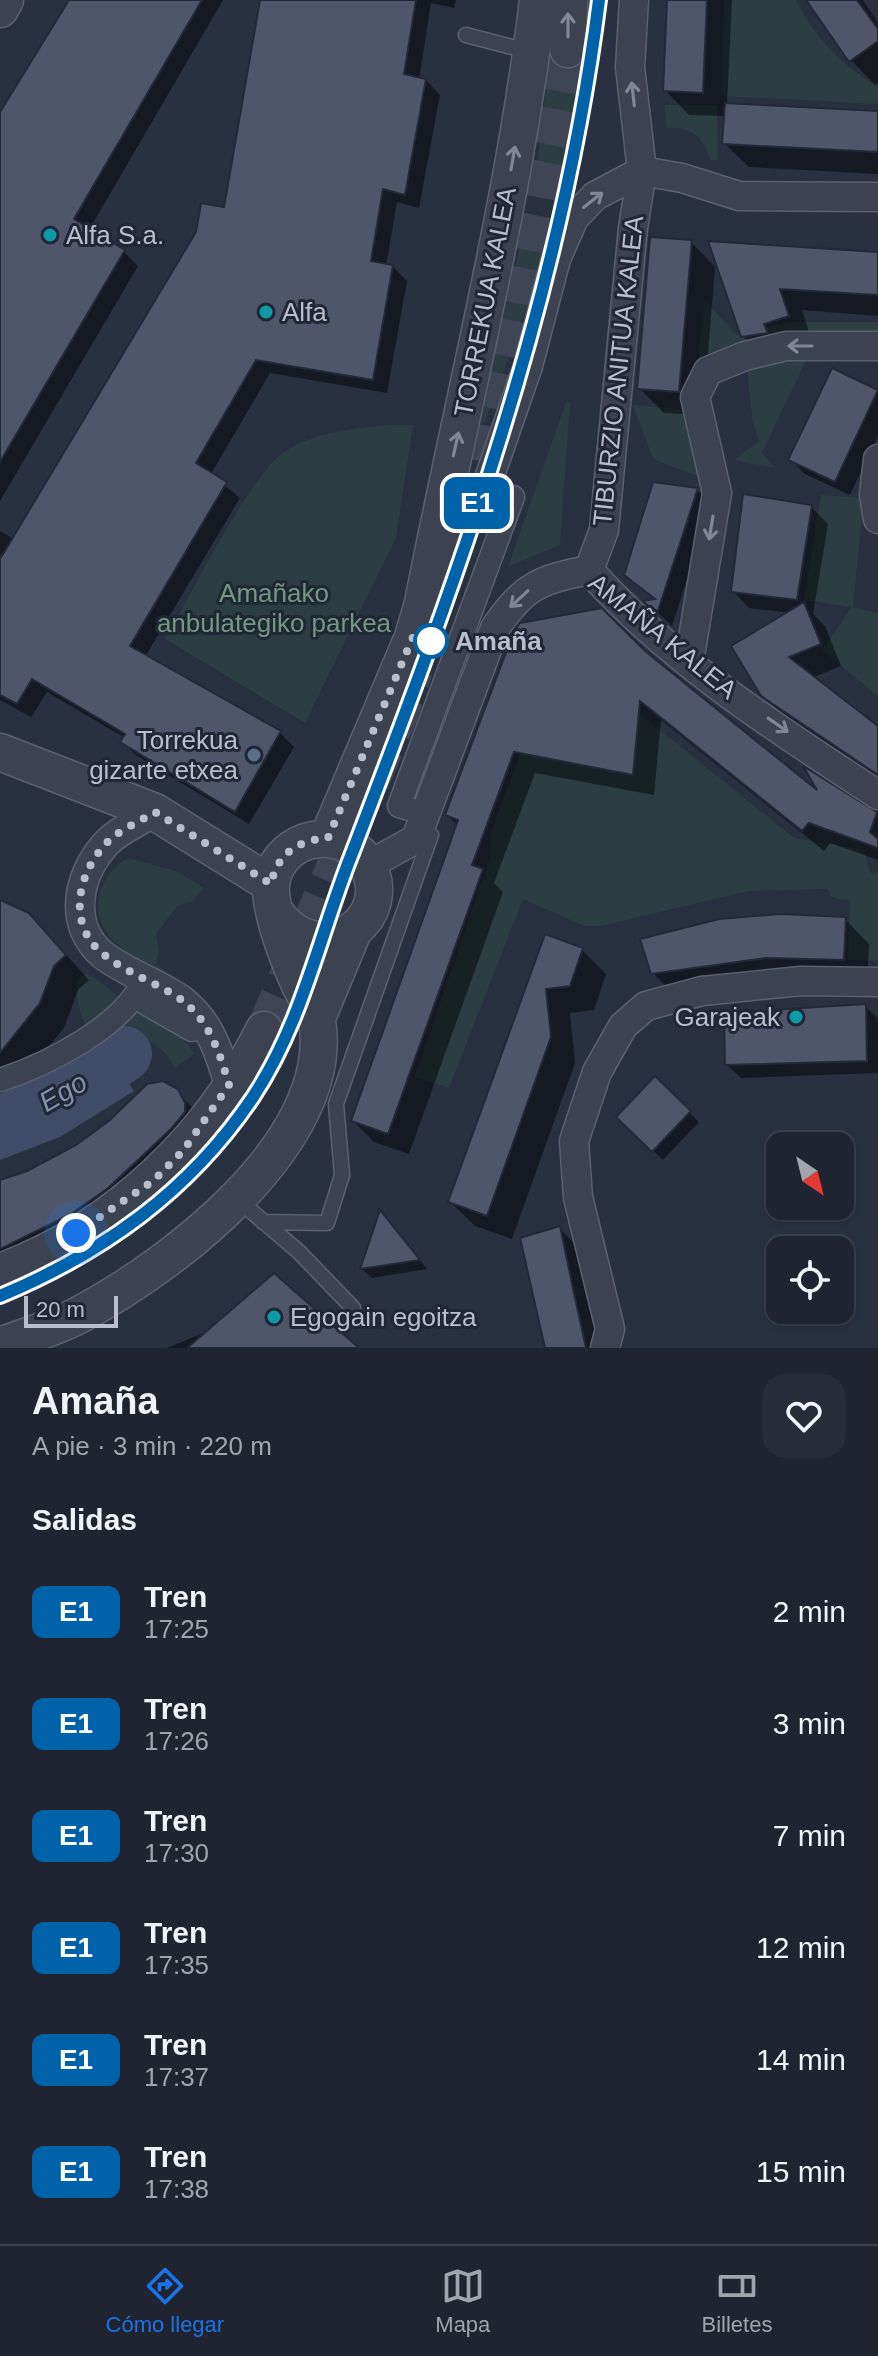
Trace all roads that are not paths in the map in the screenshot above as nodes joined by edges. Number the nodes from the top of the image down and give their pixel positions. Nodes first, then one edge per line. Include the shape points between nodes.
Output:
1 (5, 0) edge
2 (538, 0) edge
3 (569, 0) edge
4 (634, 0) edge
5 (0, 9) edge
6 (466, 35) dead end
7 (568, 49) tunnel mouth
8 (532, 52) junction
9 (642, 171) junction
10 (878, 197) edge
11 (878, 346) edge
12 (878, 459) edge
13 (513, 497) dead end
14 (878, 519) edge
15 (589, 570) junction
16 (423, 603) junction
17 (689, 662) junction
18 (0, 752) edge
19 (878, 795) edge
20 (155, 812) junction
21 (428, 825) junction
22 (328, 838) junction
23 (367, 866) junction
24 (273, 898) junction
25 (354, 929) junction
26 (878, 982) edge
27 (139, 990) junction
28 (317, 1018) junction
29 (192, 1030) dead end
30 (264, 1030) tunnel mouth
31 (0, 1080) edge
32 (229, 1085) junction
33 (250, 1210) junction
34 (0, 1272) edge
35 (353, 1308) dead end
36 (0, 1346) edge
37 (605, 1348) edge

1 - 5 street
2 - 8 street, TORREKUA KALEA
7 -> 3 street
9 -> 4 street, TIBURZIO ANITUA KALEA via 630,67
6 - 8 lane
16 -> 8 street, TORREKUA KALEA via 479,345
9 - 10 street via 739,196
9 - 15 street, TIBURZIO ANITUA KALEA via 604,530
16 -> 9 street, TIBURZIO ANITUA KALEA via 486,487 528,366 556,259 574,218 595,196
11 -> 17 street via 786,346 708,371 695,397 717,493
12 - 14 street
13 - 21 street via 399,806
15 - 17 street, AMAÑA KALEA via 625,610
15 -> 21 street, AMAÑA KALEA via 545,579 514,601 495,628
16 - 22 street, TORREKUA KALEA
17 -> 19 street, AMAÑA KALEA
18 - 20 street
20 - 24 street
20 - 27 street via 104,845 83,880 78,903 81,925
21 - 23 street, AMAÑA KALEA via 416,839
21 - 33 lane via 336,1104 342,1175 327,1223
22 - 23 street via 351,848
22 - 24 street via 300,843 287,852 277,865
23 - 25 street via 373,893 369,911
24 - 25 street via 284,925 312,941 328,941
24 - 28 street via 298,982
25 - 28 street
26 - 37 street via 801,981 702,991 646,1006 623,1026 597,1072 574,1141 578,1197 610,1329
27 - 29 street
27 - 31 street via 90,1036
27 - 32 street via 182,1000 217,1044
28 - 33 street via 320,1059 310,1095
30 - 32 street
32 - 34 street via 183,1151 153,1181 34,1259
33 - 35 lane
33 - 36 street via 77,1316

